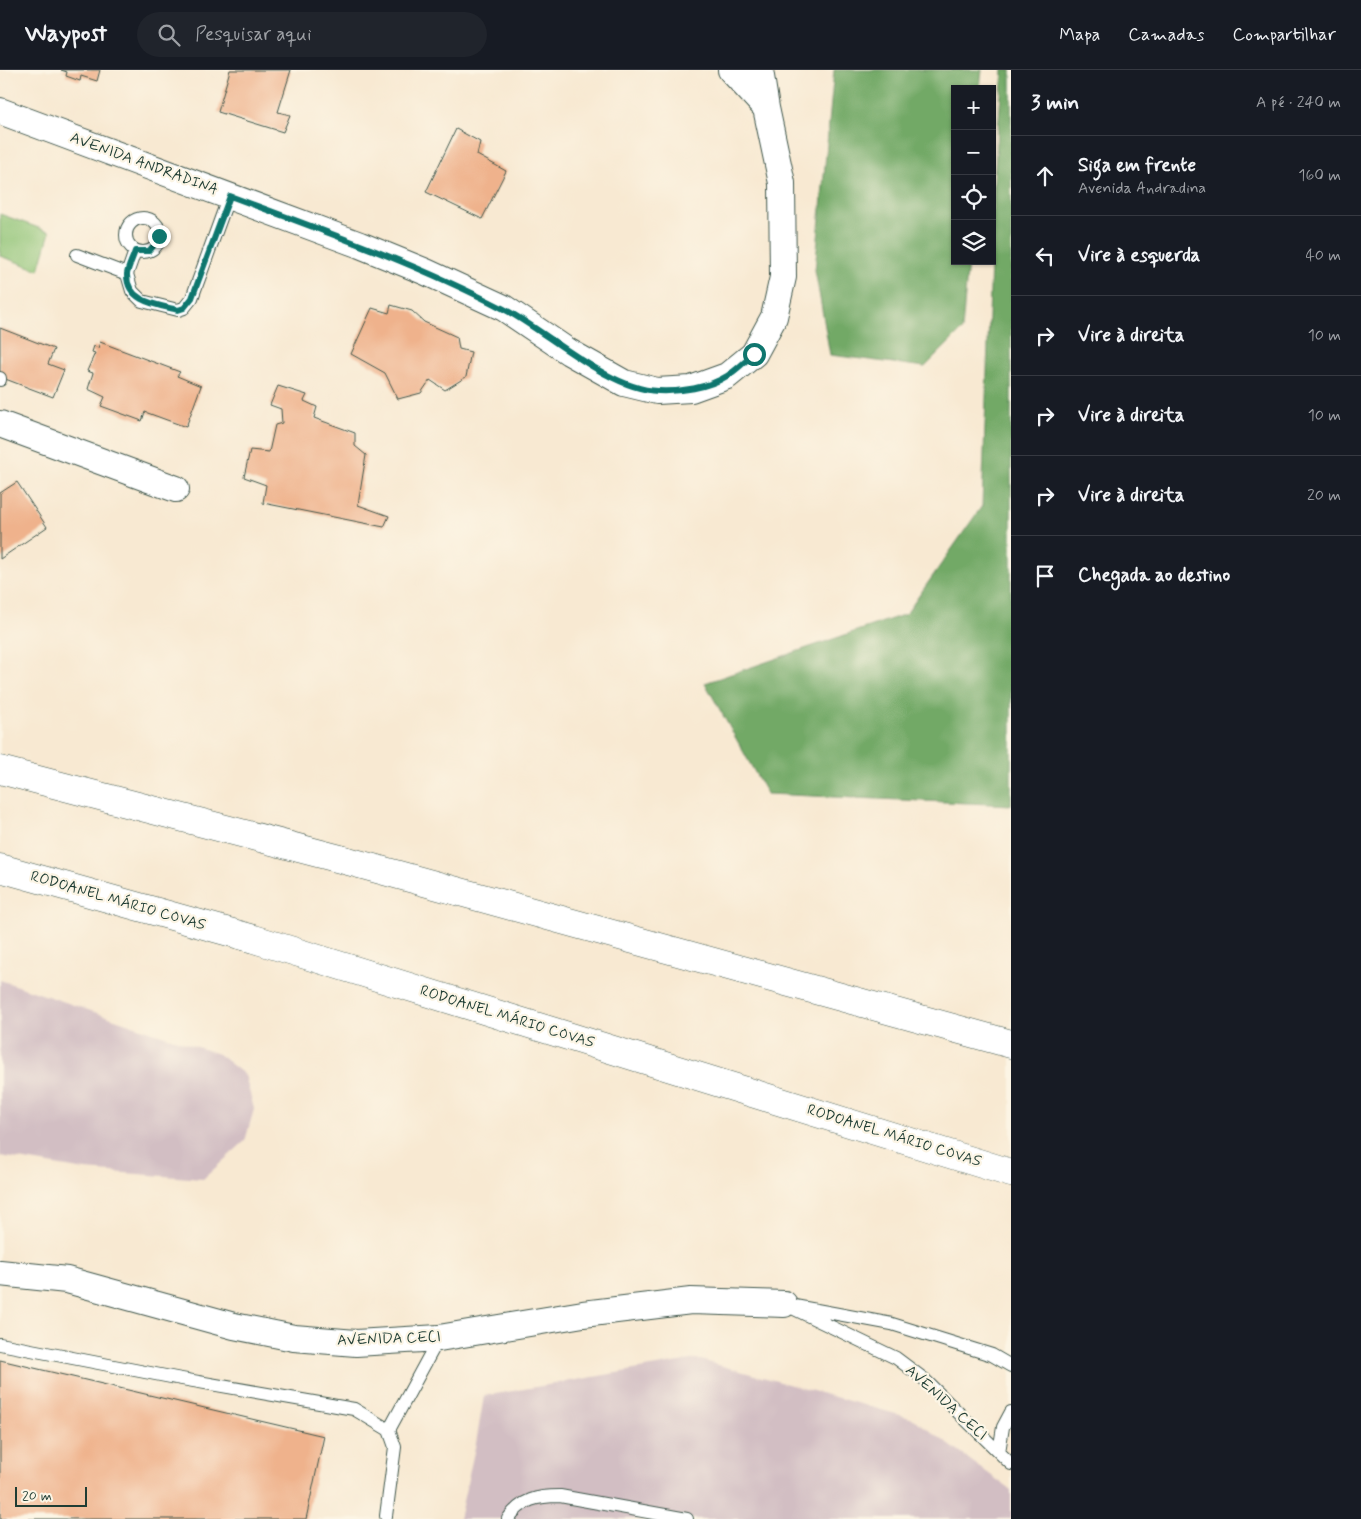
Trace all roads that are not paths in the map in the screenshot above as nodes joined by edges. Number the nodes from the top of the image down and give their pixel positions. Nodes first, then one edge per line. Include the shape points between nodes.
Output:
1 (731, 70) edge
2 (760, 70) edge
3 (766, 108) junction
4 (0, 111) edge
5 (230, 196) junction
6 (135, 251) dead end
7 (77, 255) dead end
8 (127, 274) junction
9 (0, 424) edge
10 (176, 489) dead end
11 (0, 770) edge
12 (0, 868) edge
13 (1011, 1044) edge
14 (1011, 1173) edge
15 (0, 1273) edge
16 (784, 1304) junction
17 (439, 1338) junction
18 (0, 1344) edge
19 (1011, 1366) edge
20 (1011, 1412) edge
21 (389, 1430) junction
22 (999, 1452) junction
23 (1011, 1464) edge
24 (386, 1516) dead end
25 (508, 1519) edge
26 (687, 1519) edge

1 - 3 street
2 - 3 street, AVENIDA ANDRADINA
3 - 5 street, AVENIDA ANDRADINA via 782,183 783,277 774,317 754,354 727,376 691,389 657,391 624,383 569,352 504,308 360,245
4 - 5 street, AVENIDA ANDRADINA
5 - 8 lane via 192,298 184,308 178,310 142,301 132,290
6 - 8 lane
7 - 8 lane
9 - 10 street
11 - 13 highway via 348,861
12 - 14 highway, RODOANEL MÁRIO COVAS via 254,939
15 - 17 street, AVENIDA CECI via 67,1280 234,1326 294,1338 356,1342
16 - 17 street, AVENIDA CECI via 691,1301 583,1314
16 - 19 lane, AVENIDA CECI via 892,1324 992,1355
16 - 22 lane, AVENIDA CECI via 896,1358 924,1379
17 - 21 lane
18 - 21 lane via 354,1409
20 - 22 lane, AVENIDA CECI via 1003,1427
21 - 24 lane via 395,1448
22 - 23 lane, AVENIDA CECI
25 - 26 lane via 523,1502 540,1496 560,1496

